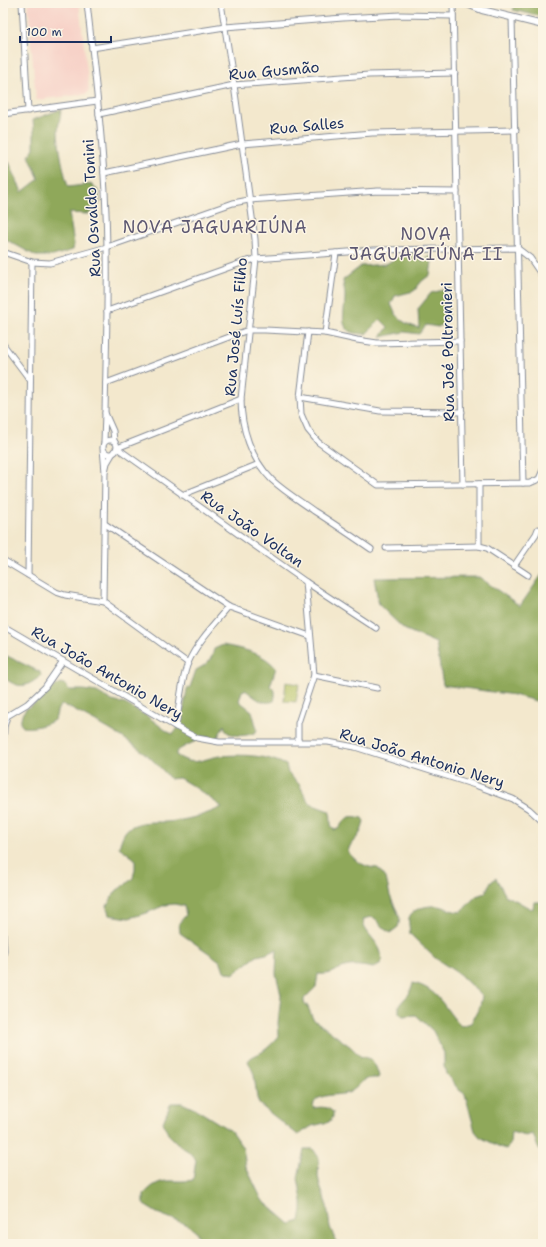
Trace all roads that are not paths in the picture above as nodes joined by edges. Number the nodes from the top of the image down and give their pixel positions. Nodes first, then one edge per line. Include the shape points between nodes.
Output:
1 (22, 3) edge
2 (87, 3) edge
3 (221, 3) edge
4 (453, 3) edge
5 (465, 3) edge
6 (454, 16) junction
7 (512, 18) junction
8 (543, 25) edge
9 (225, 27) junction
10 (92, 48) junction
11 (455, 73) junction
12 (234, 85) junction
13 (97, 101) junction
14 (28, 111) junction
15 (3, 114) edge
16 (99, 114) junction
17 (516, 130) junction
18 (456, 131) junction
19 (242, 144) junction
20 (104, 173) junction
21 (457, 192) junction
22 (249, 200) junction
23 (107, 248) junction
24 (518, 248) junction
25 (458, 250) junction
26 (3, 252) edge
27 (336, 253) junction
28 (256, 259) junction
29 (32, 262) junction
30 (543, 278) edge
31 (107, 311) junction
32 (248, 330) junction
33 (308, 332) junction
34 (325, 333) junction
35 (460, 341) junction
36 (3, 344) edge
37 (30, 380) junction
38 (106, 383) junction
39 (300, 397) junction
40 (241, 399) junction
41 (462, 412) junction
42 (106, 413) junction
43 (104, 442) junction
44 (114, 442) junction
45 (103, 449) junction
46 (115, 450) junction
47 (259, 464) junction
48 (543, 470) edge
49 (105, 472) junction
50 (463, 484) junction
51 (479, 484) junction
52 (523, 484) junction
53 (182, 495) junction
54 (105, 524) junction
55 (538, 529) dead end
56 (479, 546) junction
57 (386, 548) dead end
58 (370, 549) dead end
59 (3, 560) edge
60 (514, 566) junction
61 (28, 575) junction
62 (528, 575) dead end
63 (306, 582) junction
64 (103, 601) junction
65 (229, 607) junction
66 (3, 626) edge
67 (376, 628) dead end
68 (310, 636) junction
69 (62, 661) junction
70 (188, 662) junction
71 (314, 675) junction
72 (377, 688) dead end
73 (5, 716) edge
74 (176, 727) junction
75 (298, 741) junction
76 (3, 749) edge
77 (543, 822) edge
78 (3, 931) edge
79 (3, 956) edge

1 - 14 street
2 - 10 street, Rua Osvaldo Tonini
3 - 9 street, Rua José Luís Filho
4 - 6 street, Rua Joé Poltronieri
5 - 7 street
6 - 9 street via 400,15
6 - 11 street, Rua Joé Poltronieri
7 - 8 street
7 - 17 street
9 - 10 street
9 - 12 street, Rua José Luís Filho
10 - 13 street, Rua Osvaldo Tonini
11 - 12 street, Rua Gusmão via 369,75
11 - 18 street, Rua Joé Poltronieri
12 - 16 street, Rua Gusmão
12 - 19 street, Rua José Luís Filho
13 - 14 street
13 - 16 street, Rua Osvaldo Tonini
14 - 15 street
16 - 20 street, Rua Osvaldo Tonini
17 - 18 street, Rua Salles
17 - 24 street
18 - 19 street, Rua Salles via 372,133
18 - 21 street, Rua Joé Poltronieri
19 - 20 street, Rua Salles
19 - 22 street, Rua José Luís Filho
20 - 23 street, Rua Osvaldo Tonini
21 - 22 street via 378,191
21 - 25 street, Rua Joé Poltronieri
22 - 23 street via 233,203
22 - 28 street, Rua José Luís Filho
23 - 29 street via 50,263
23 - 31 street, Rua Osvaldo Tonini
24 - 25 street
24 - 30 street via 530,258
24 - 52 street
25 - 27 street via 374,250
25 - 35 street, Rua Joé Poltronieri
26 - 29 street
27 - 28 street
27 - 34 street
28 - 31 street
28 - 32 street, Rua José Luís Filho
29 - 37 street
31 - 38 street, Rua Osvaldo Tonini
32 - 33 street
32 - 38 street
32 - 40 street, Rua José Luís Filho
33 - 34 street
33 - 39 street
34 - 35 street via 377,343
35 - 41 street, Rua Joé Poltronieri
36 - 37 street
37 - 61 street
38 - 42 street, Rua Osvaldo Tonini
39 - 41 street via 380,411
39 - 50 street via 301,414 308,430 318,442 378,485
40 - 46 street
40 - 47 street, Rua José Luís Filho via 244,428
41 - 50 street, Rua Joé Poltronieri
42 - 43 street, Rua Osvaldo Tonini
42 - 44 street, Rua Osvaldo Tonini
43 - 44 street
43 - 45 street, Rua Osvaldo Tonini
44 - 46 street, Rua Osvaldo Tonini
45 - 46 street via 108,453
45 - 49 street, Rua Osvaldo Tonini
46 - 49 street, Rua Osvaldo Tonini
46 - 53 street, Rua João Voltan
47 - 53 street
47 - 58 street, Rua José Luís Filho via 286,491
48 - 52 street via 535,482
49 - 54 street, Rua Osvaldo Tonini
50 - 51 street
51 - 52 street
51 - 56 street
53 - 63 street, Rua João Voltan
54 - 64 street, Rua Osvaldo Tonini
54 - 65 street
55 - 60 street
56 - 57 street
56 - 60 street via 487,548
59 - 61 street
60 - 62 street
61 - 64 street via 56,592
63 - 67 street, Rua João Voltan
63 - 68 street
64 - 70 street
65 - 68 street
65 - 70 street
66 - 69 street, Rua João Antonio Nery
68 - 71 street
69 - 73 street via 45,687 28,704
69 - 74 street, Rua João Antonio Nery
70 - 74 street
71 - 72 street
71 - 75 street via 298,723
73 - 76 street
74 - 75 street, Rua João Antonio Nery via 197,738 219,742
75 - 77 street, Rua João Antonio Nery via 328,742 355,747 475,785 513,799
78 - 79 street

